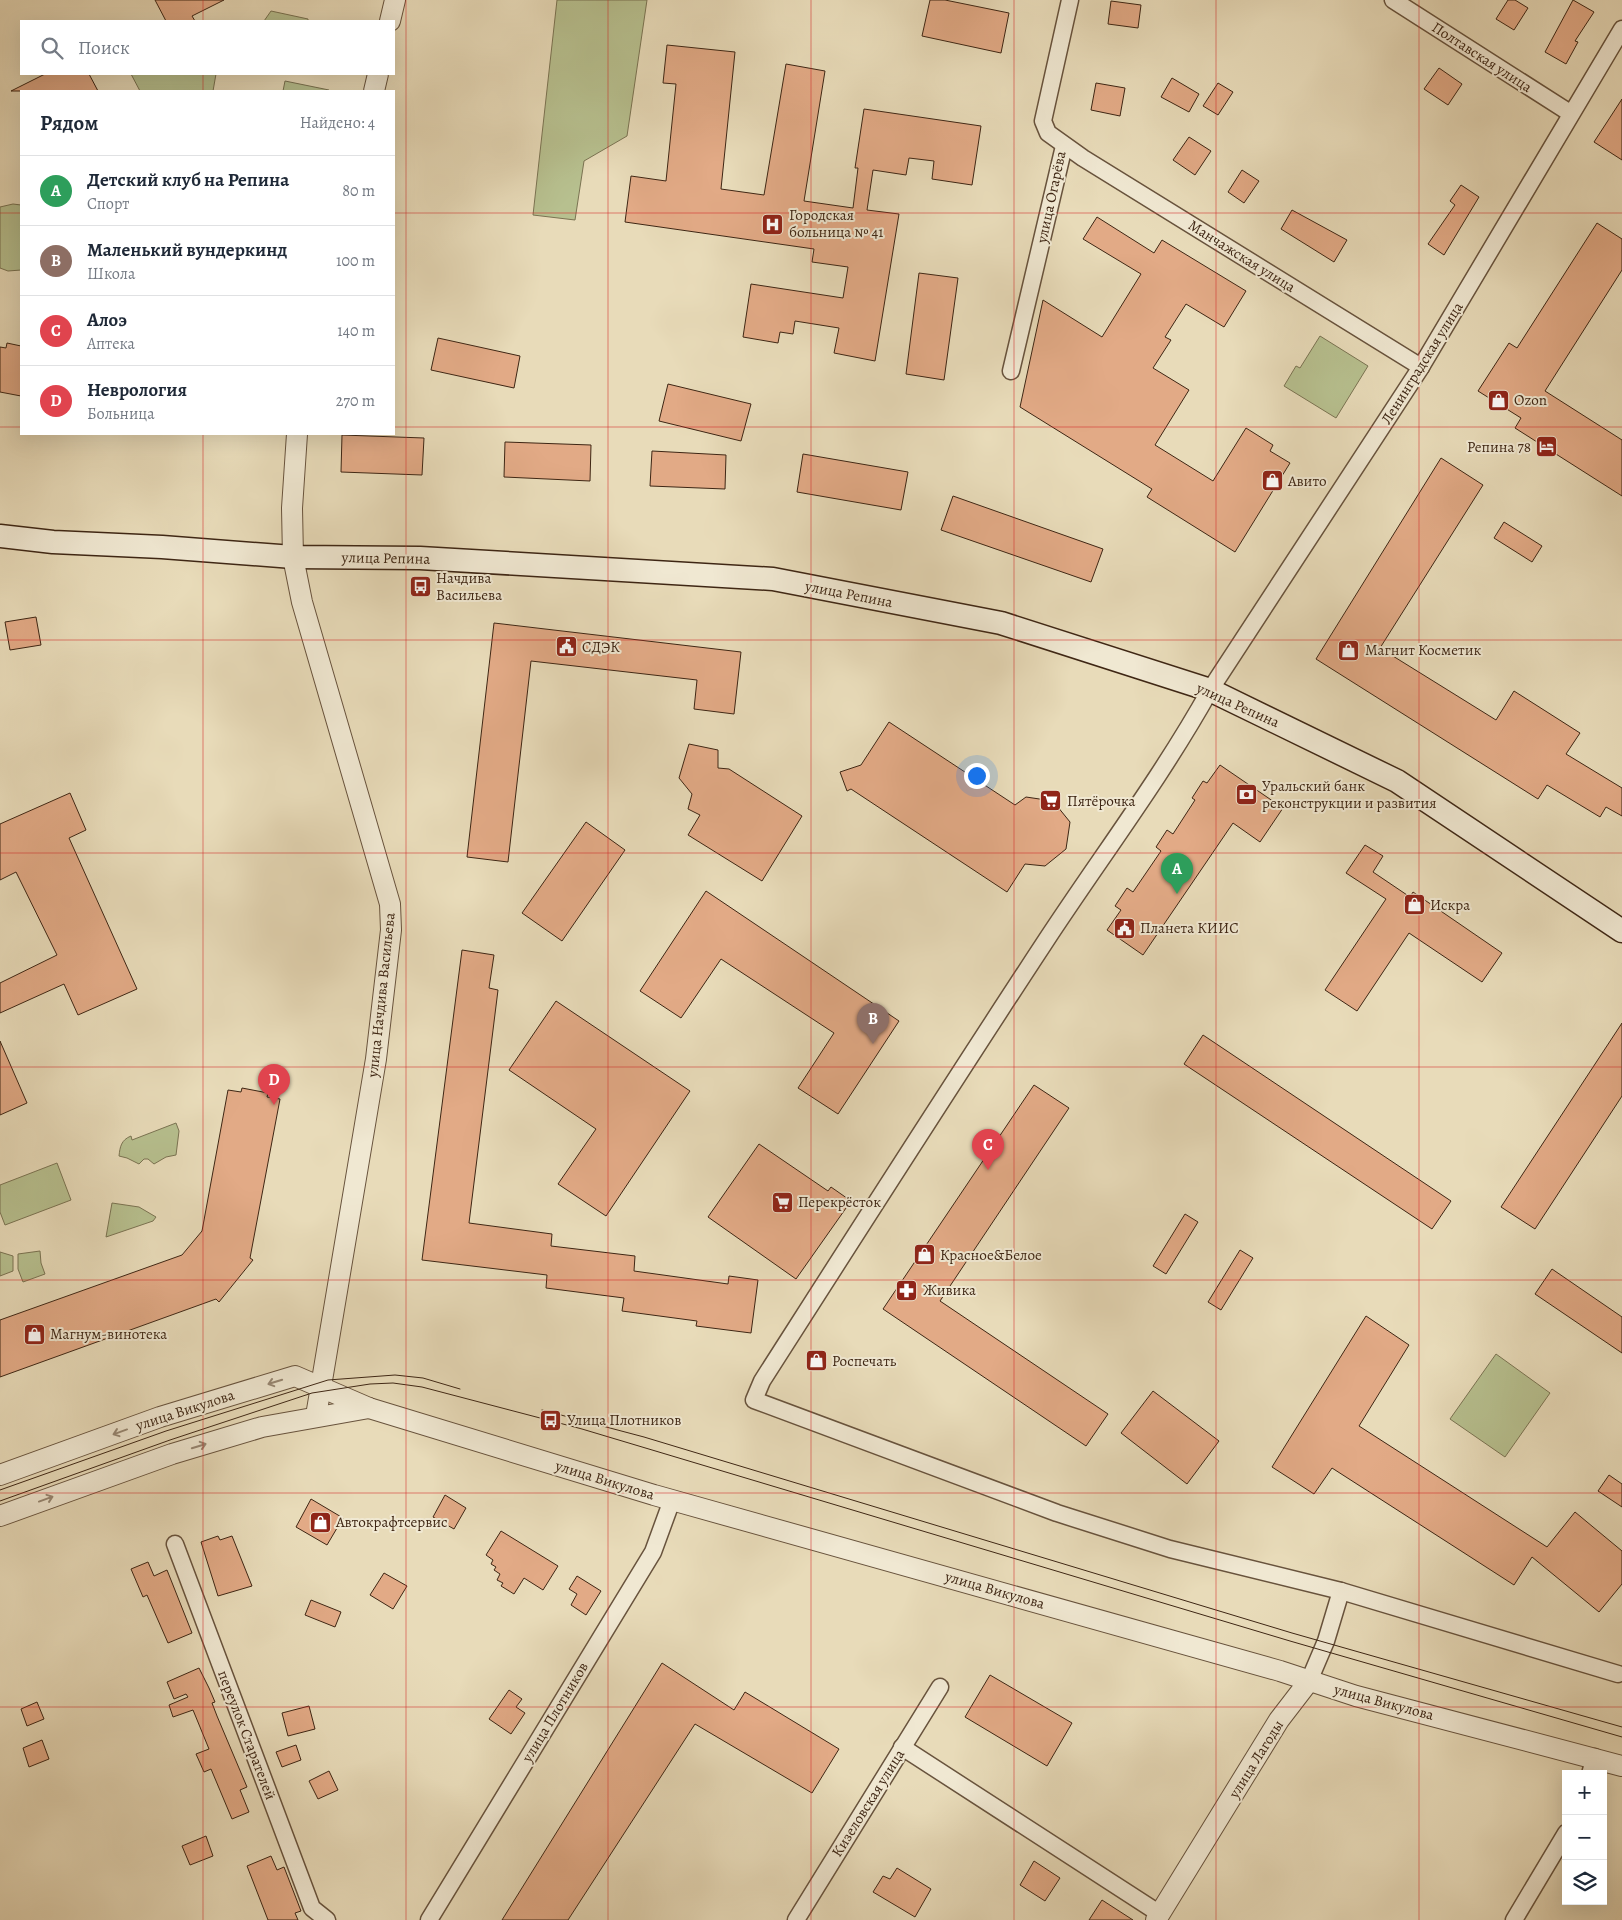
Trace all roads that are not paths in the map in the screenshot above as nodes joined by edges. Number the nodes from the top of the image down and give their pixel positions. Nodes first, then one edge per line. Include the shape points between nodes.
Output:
1 (395, 0) edge
2 (1070, 0) edge
3 (1393, 0) edge
4 (390, 20) edge
5 (1622, 29) edge
6 (378, 75) edge
7 (374, 90) edge
8 (1570, 113) junction
9 (1064, 146) junction
10 (1420, 367) junction
11 (1011, 371) dead end
12 (297, 435) edge
13 (0, 536) edge
14 (293, 557) junction
15 (1210, 690) junction
16 (1622, 931) edge
17 (321, 1386) junction
18 (369, 1408) junction
19 (316, 1416) junction
20 (0, 1475) edge
21 (672, 1500) junction
22 (0, 1516) edge
23 (175, 1544) dead end
24 (1341, 1591) junction
25 (1618, 1674) dead end
26 (1309, 1681) junction
27 (940, 1687) dead end
28 (902, 1747) junction
29 (1593, 1766) edge
30 (1622, 1766) edge
31 (1562, 1840) edge
32 (1158, 1917) edge
33 (327, 1920) edge
34 (429, 1920) edge
35 (796, 1920) edge
36 (1514, 1920) edge

1 - 4 street
2 - 9 street, улица Огарёва via 1043,121 1048,133
3 - 8 street, Полтавская улица
5 - 8 street, Ленинградская улица
6 - 7 street
8 - 10 street, Ленинградская улица via 1544,162
9 - 10 street, Манчажская улица
9 - 11 street, улица Огарёва
10 - 15 street, Ленинградская улица
12 - 14 street, улица Начдива Васильева via 292,508
13 - 14 main road, улица Репина
14 - 15 main road, улица Репина via 440,559 773,579 1001,623
14 - 17 street, улица Начдива Васильева via 302,602 390,904 391,930 376,1059
15 - 16 main road, улица Репина via 1397,781
15 - 24 street, Ленинградская улица via 1189,728 876,1202 762,1381 754,1400 1057,1513 1170,1548
17 - 18 street, улица Викулова
17 - 19 street, улица Начдива Васильева
17 -> 20 street, улица Викулова via 295,1376 160,1417
18 - 19 street, улица Викулова
18 - 21 street, улица Викулова
22 -> 19 street, улица Викулова via 172,1454 262,1426
21 - 26 street, улица Викулова
21 - 34 street, улица Плотников via 652,1552
23 - 33 street, переулок Старателей via 312,1908
24 - 25 street
24 - 26 street, улица Лагоды via 1326,1641
26 - 29 street, улица Викулова
26 - 32 street, улица Лагоды via 1279,1720
27 - 28 street, Кизеловская улица
28 - 32 street
28 - 35 street, Кизеловская улица
29 - 30 street, улица Викулова
31 - 36 street

